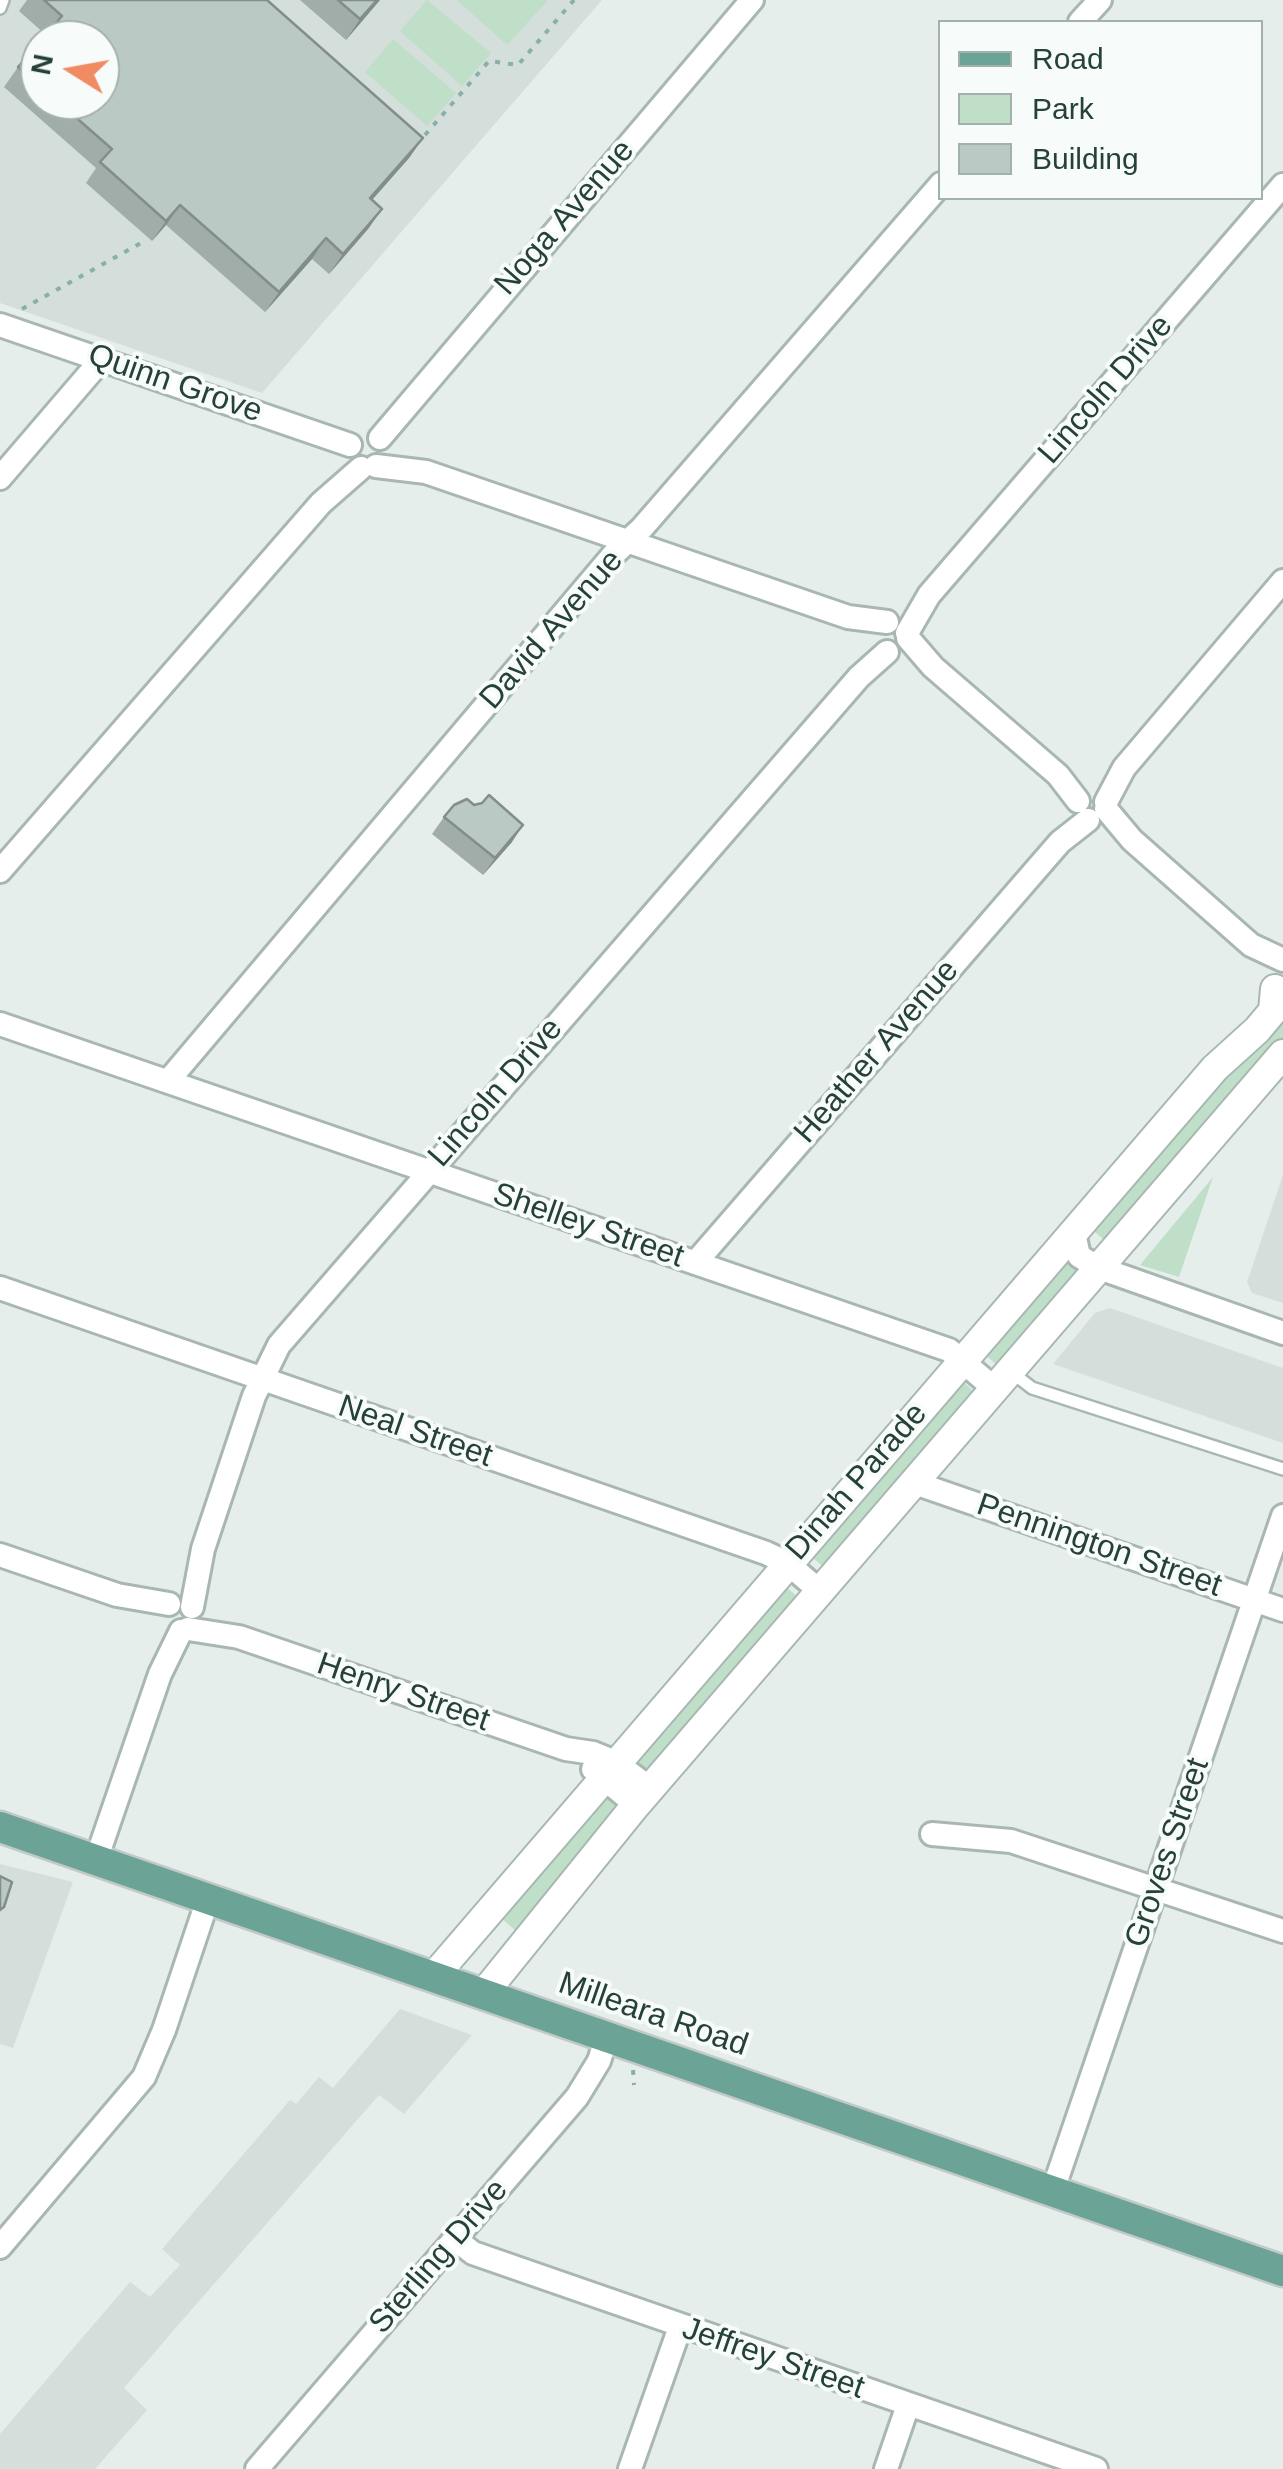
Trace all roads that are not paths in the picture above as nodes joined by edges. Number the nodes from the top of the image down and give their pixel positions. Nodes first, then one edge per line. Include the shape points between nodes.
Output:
1 (3, 0) edge
2 (752, 0) edge
3 (1100, 0) edge
4 (0, 8) edge
5 (1082, 20) edge
6 (1283, 185) edge
7 (938, 186) edge
8 (9, 318) edge
9 (102, 359) junction
10 (367, 453) junction
11 (0, 478) edge
12 (630, 542) junction
13 (1283, 580) edge
14 (892, 637) junction
15 (1092, 805) junction
16 (0, 871) edge
17 (1251, 945) junction
18 (1283, 960) edge
19 (1279, 990) edge
20 (0, 1024) edge
21 (1283, 1054) edge
22 (168, 1081) junction
23 (428, 1172) junction
24 (1074, 1233) junction
25 (695, 1263) junction
26 (1099, 1268) junction
27 (0, 1288) edge
28 (1283, 1333) edge
29 (964, 1359) junction
30 (260, 1378) junction
31 (1002, 1380) junction
32 (1283, 1469) edge
33 (915, 1484) junction
34 (1283, 1516) edge
35 (0, 1555) edge
36 (787, 1564) junction
37 (821, 1592) junction
38 (1254, 1600) junction
39 (1283, 1610) edge
40 (179, 1616) junction
41 (608, 1769) junction
42 (643, 1797) junction
43 (0, 1828) edge
44 (932, 1834) dead end
45 (96, 1860) junction
46 (1156, 1887) junction
47 (208, 1898) junction
48 (1283, 1931) edge
49 (434, 1976) junction
50 (484, 1994) junction
51 (607, 2036) junction
52 (1053, 2190) junction
53 (454, 2239) junction
54 (0, 2248) edge
55 (1283, 2271) edge
56 (680, 2328) junction
57 (908, 2404) junction
58 (260, 2468) edge
59 (630, 2469) edge
60 (886, 2469) edge
61 (1096, 2469) edge

1 - 4 lane
2 - 10 street, Noga Avenue
3 - 5 street
6 - 14 street, Lincoln Drive
7 - 12 street, David Avenue
8 - 9 street, Quinn Grove
9 - 10 street, Quinn Grove
9 - 11 street
10 - 12 street, Quinn Grove
10 - 16 street, Noga Avenue
12 - 14 street, Quinn Grove
12 - 22 street, David Avenue
13 - 15 street, Heather Avenue
14 - 15 street, Quinn Grove
14 - 23 street, Lincoln Drive
15 - 17 street, Quinn Grove
15 - 25 street, Heather Avenue
17 - 18 street, Quinn Grove
17 - 19 street, Quinn Grove
19 - 24 street, Dinah Parade via 1258,1030 1215,1068
20 - 22 street, Shelley Street
21 - 26 street, Dinah Parade
22 - 23 street, Shelley Street
23 - 25 street, Shelley Street
23 - 30 street, Lincoln Drive via 280,1345
24 - 26 street via 1078,1256
24 - 29 street, Dinah Parade
25 - 29 street, Shelley Street
26 - 28 street
26 - 31 street, Dinah Parade
27 - 30 street, Neal Street
29 - 31 street, Shelley Street
29 - 36 street, Dinah Parade
30 - 36 street, Neal Street
30 - 40 street, Lincoln Drive
31 - 32 lane
31 - 33 street, Dinah Parade
33 - 37 street, Dinah Parade
33 - 38 street, Pennington Street
34 - 38 street, Groves Street
35 - 40 street, Henry Street
36 - 37 street, Neal Street
36 - 41 street, Dinah Parade
37 - 42 street, Dinah Parade
38 - 39 street, Pennington Street
38 - 46 street, Groves Street
40 - 41 street, Henry Street
40 - 45 street, Lincoln Drive
41 - 42 street, Henry Street
41 - 49 street, Dinah Parade
42 - 50 street, Dinah Parade
43 - 45 main road, Milleara Road
44 - 46 street via 1011,1841
45 - 47 main road, Milleara Road
46 - 48 street
46 - 52 street, Groves Street
47 - 49 main road, Milleara Road
47 - 54 street via 144,2077
49 - 50 main road, Milleara Road
50 - 51 main road, Milleara Road
51 - 52 main road, Milleara Road
51 - 53 street, Sterling Drive via 577,2096
52 - 55 main road, Milleara Road
53 - 56 street, Jeffrey Street via 473,2253
53 - 58 street, Sterling Drive
56 - 57 street, Jeffrey Street
56 - 59 street
57 - 60 street
57 - 61 street, Jeffrey Street

